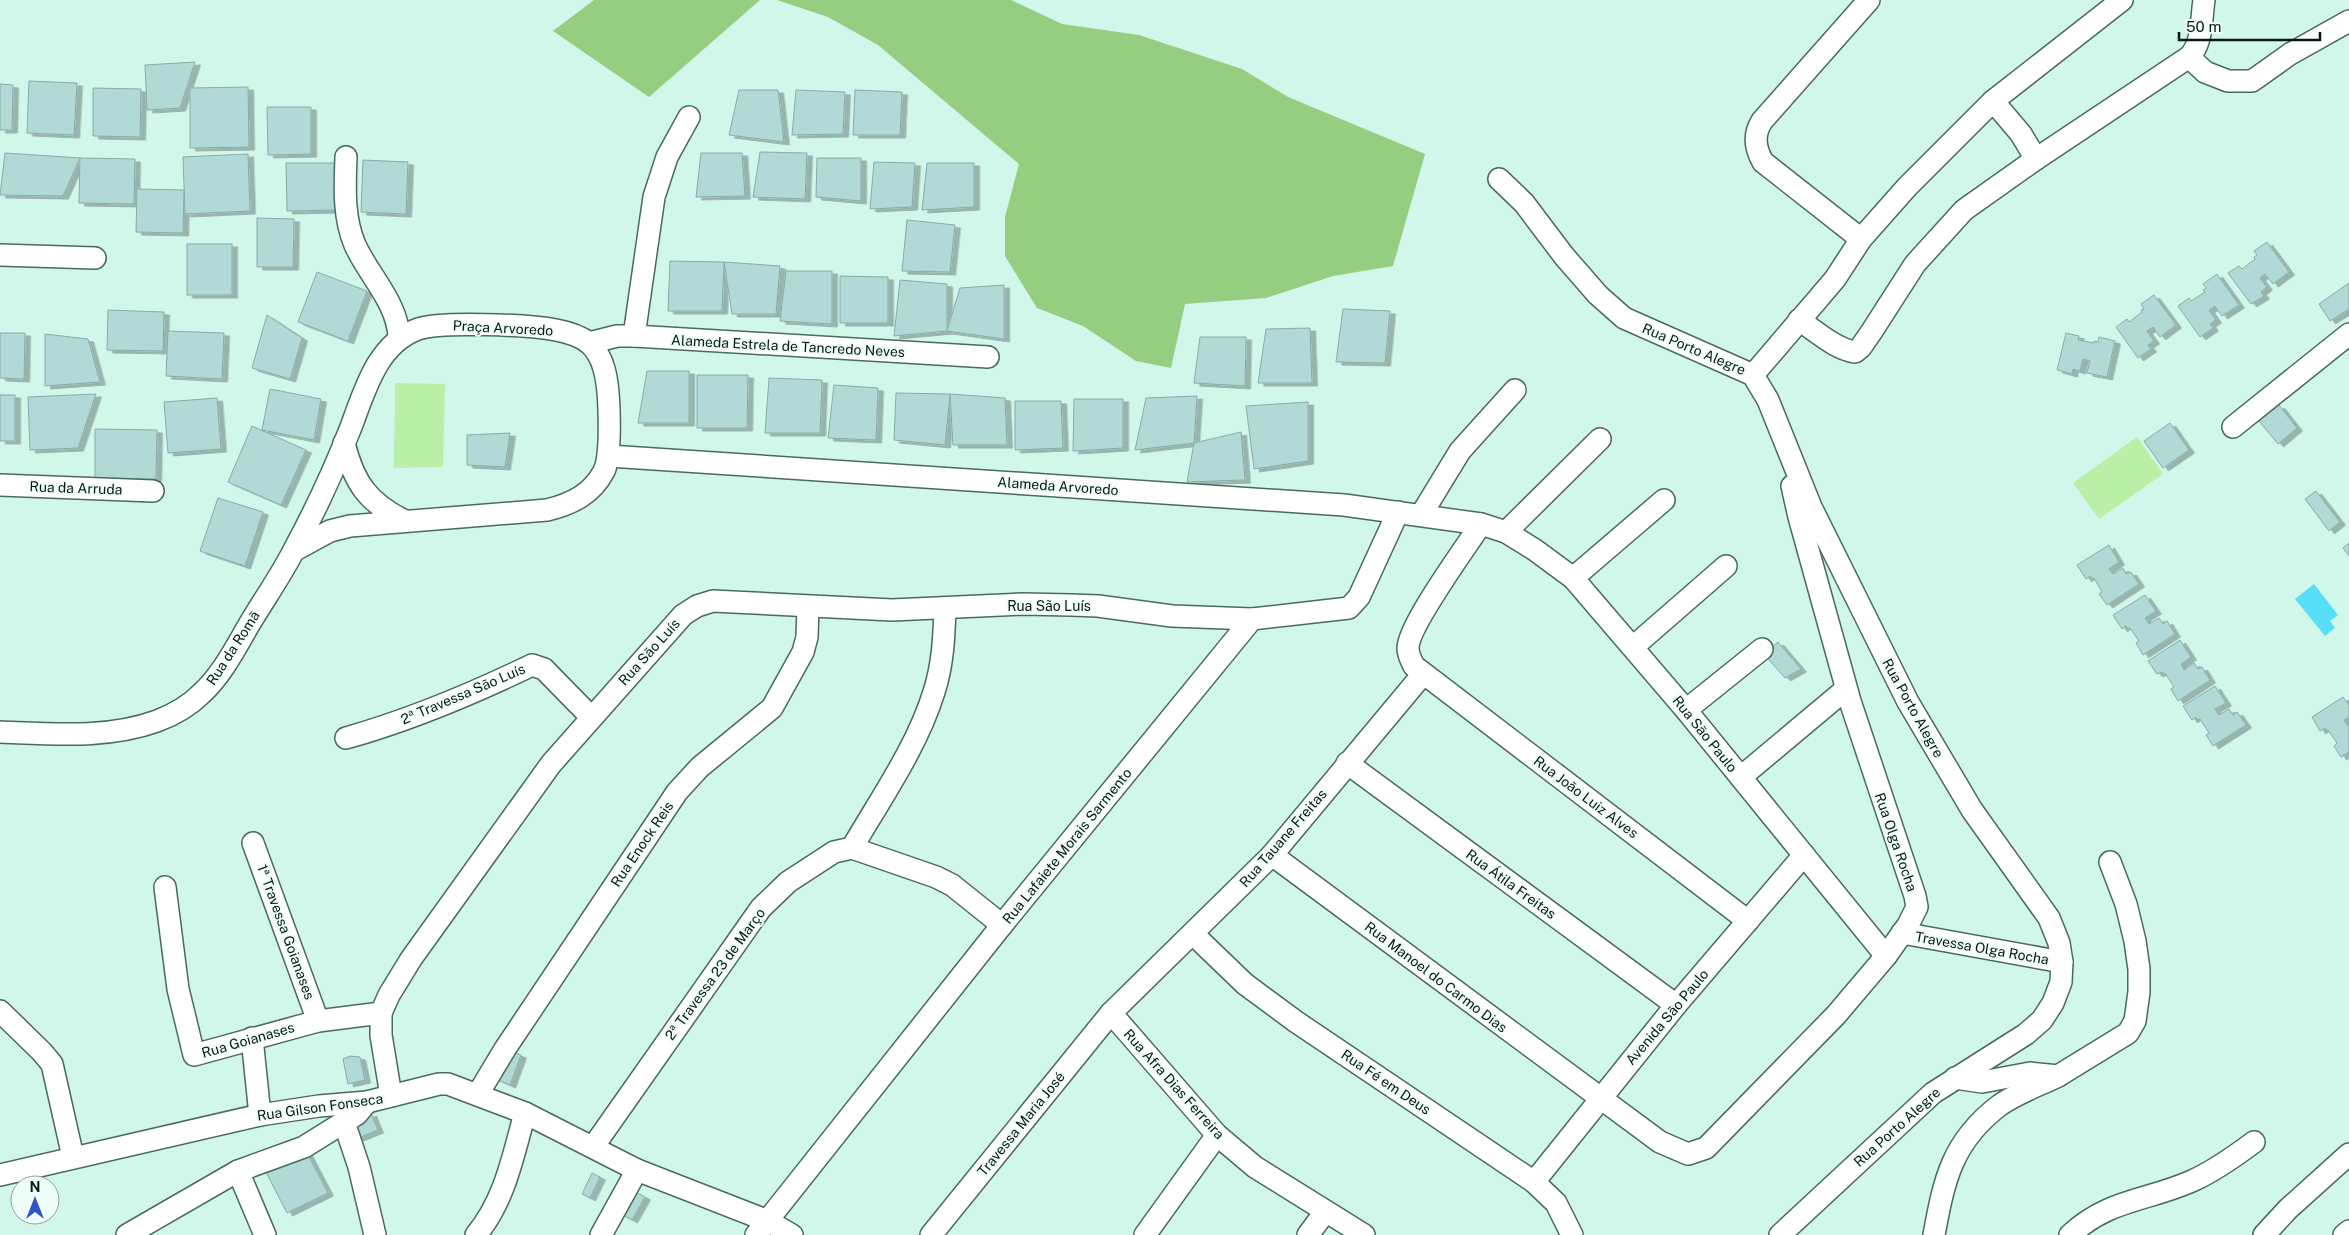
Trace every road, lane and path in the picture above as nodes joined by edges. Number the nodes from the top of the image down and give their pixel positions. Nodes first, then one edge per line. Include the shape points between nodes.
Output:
1 (1869, 0) edge
2 (2122, 0) edge
3 (2204, 0) edge
4 (2349, 21) edge
5 (2189, 57) junction
6 (1993, 101) junction
7 (689, 117) dead end
8 (346, 157) dead end
9 (2036, 159) junction
10 (1499, 179) dead end
11 (1861, 239) junction
12 (0, 255) edge
13 (95, 258) dead end
14 (1799, 320) junction
15 (2349, 334) edge
16 (634, 336) junction
17 (399, 338) junction
18 (589, 343) junction
19 (988, 357) dead end
20 (1753, 375) junction
21 (1515, 390) dead end
22 (2233, 427) dead end
23 (1782, 434) junction
24 (1600, 439) dead end
25 (344, 443) junction
26 (609, 456) junction
27 (0, 485) edge
28 (153, 491) dead end
29 (1664, 500) dead end
30 (1398, 512) junction
31 (1421, 515) junction
32 (406, 522) junction
33 (1481, 524) junction
34 (1506, 532) junction
35 (295, 550) junction
36 (1726, 566) dead end
37 (1573, 578) junction
38 (808, 607) junction
39 (945, 608) junction
40 (1252, 619) junction
41 (1633, 647) junction
42 (1762, 649) dead end
43 (1423, 674) junction
44 (1846, 689) junction
45 (1686, 710) junction
46 (591, 717) junction
47 (0, 732) edge
48 (346, 738) dead end
49 (1347, 763) junction
50 (1740, 777) junction
51 (253, 843) dead end
52 (852, 848) junction
53 (1272, 855) junction
54 (1804, 855) junction
55 (2110, 862) dead end
56 (165, 887) dead end
57 (1748, 921) junction
58 (1002, 925) junction
59 (1902, 933) junction
60 (1193, 934) junction
61 (1886, 956) junction
62 (2062, 962) junction
63 (1676, 1005) junction
64 (0, 1011) edge
65 (381, 1013) junction
66 (1112, 1013) junction
67 (318, 1021) junction
68 (252, 1038) junction
69 (2058, 1076) junction
70 (1955, 1078) junction
71 (478, 1094) junction
72 (391, 1096) junction
73 (1600, 1098) junction
74 (367, 1102) junction
75 (525, 1113) junction
76 (260, 1115) junction
77 (344, 1122) junction
78 (1217, 1135) junction
79 (2254, 1142) dead end
80 (593, 1147) junction
81 (2349, 1154) edge
82 (73, 1157) junction
83 (637, 1170) junction
84 (238, 1171) junction
85 (0, 1175) edge
86 (1534, 1182) junction
87 (1325, 1212) junction
88 (762, 1228) edge
89 (2084, 1230) edge
90 (2349, 1231) edge
91 (127, 1235) edge
92 (265, 1235) edge
93 (376, 1235) edge
94 (476, 1235) edge
95 (601, 1235) edge
96 (792, 1235) edge
97 (931, 1235) edge
98 (1145, 1235) edge
99 (1308, 1235) edge
100 (1364, 1235) edge
101 (1572, 1235) edge
102 (1780, 1235) edge
103 (1934, 1235) edge
104 (2264, 1235) edge
105 (2344, 1235) edge

1 - 11 street via 1762,121 1756,140 1763,162
2 - 6 street
3 - 5 street via 2199,41
4 - 5 street via 2290,54 2252,81 2228,81 2205,72
5 - 9 street
6 - 9 street via 2021,134
6 - 11 street via 1907,187
7 - 16 street via 667,157 654,197
8 - 17 street via 345,198 349,226 355,245 395,312
9 - 14 street via 1964,210 1916,264 1855,352 1847,351
10 - 20 street, Rua Porto Alegre via 1524,203 1598,296 1624,318
11 - 14 street via 1835,279
12 - 13 street
14 - 20 street
15 - 22 street
16 - 18 street, Alameda Estrela de Tancredo Neves via 617,336
16 - 19 street, Alameda Estrela de Tancredo Neves
17 - 18 street, Praça Arvoredo via 420,328 448,325 534,327 557,330
17 - 25 street, Praça Arvoredo via 384,352 373,372
18 - 26 street via 604,369
20 - 23 street, Rua Porto Alegre
21 - 31 street via 1460,450
23 - 44 street, Rua Olga Rocha via 1798,517
23 - 62 street, Rua Porto Alegre via 1811,506 1908,702 1972,810 2049,918 2059,943
24 - 34 street
25 - 32 street via 349,464 372,501
25 - 35 street, Praça Arvoredo
26 - 30 street, Alameda Arvoredo via 1344,505
26 - 32 street via 594,486 568,505 531,512
27 - 28 street, Rua da Arruda
29 - 37 street
30 - 31 street, Alameda Arvoredo
30 - 40 street via 1359,596 1349,608
31 - 33 street, Alameda Arvoredo
32 - 35 street via 375,523 330,531
33 - 34 street, Alameda Arvoredo
33 - 43 street, Rua João Luiz Alves via 1416,622 1410,637 1409,657
34 - 37 street, Rua São Paulo
35 - 47 street, Rua da Romã via 218,675 202,694 183,708 159,720 108,733
36 - 41 street
37 - 41 street, Rua São Paulo
38 - 39 street, Rua São Luís
38 - 46 street, Rua São Luís via 733,601 713,601 697,606 683,615
38 - 71 street, Rua Enock Reis via 803,652 772,708 700,768 677,792
39 - 40 street, Rua São Luís via 1022,604 1098,606 1172,616
39 - 52 street via 943,656 934,693 918,733
40 - 58 street, Rua Lafaiete Morais Sarmento
41 - 45 street, Rua São Paulo
42 - 45 street
43 - 49 street, Rua Tauane Freitas
43 - 57 street, Rua João Luiz Alves
44 - 50 street
44 - 59 street, Rua Olga Rocha via 1916,896 1917,907
45 - 50 street, Rua São Paulo
46 - 48 street, 2ª Travessa São Luís via 544,669 532,665 460,698
46 - 65 street, Rua São Luís via 551,764 411,959
49 - 53 street, Rua Tauane Freitas
49 - 63 street, Rua Átila Freitas
50 - 54 street, Rua São Paulo
51 - 67 street, 1ª Travessa Goianases
52 - 58 street via 936,877
52 - 80 street, 2ª Travessa 23 de Março via 834,852 788,882 761,908
53 - 60 street, Rua Tauane Freitas
53 - 73 street, Rua Manoel do Carmo Dias
54 - 57 street, Avenida São Paulo
54 - 61 street, Rua São Paulo
55 - 69 street via 2126,904 2135,941 2139,992 2135,1021 2128,1033 2116,1042
56 - 68 street, Rua Goianases via 178,989 193,1053 197,1055
57 - 63 street, Avenida São Paulo
58 - 88 street, Rua Lafaiete Morais Sarmento
59 - 61 street, Rua Olga Rocha
59 - 62 street, Travessa Olga Rocha
60 - 66 street, Rua Tauane Freitas
60 - 86 street, Rua Fé em Deus via 1245,984 1295,1021
61 - 73 street, Rua Olga Rocha via 1836,1015 1706,1148 1688,1154 1660,1142
62 - 70 street, Rua Porto Alegre via 2061,982 2042,1020 2026,1034
63 - 73 street, Avenida São Paulo
64 - 82 street via 52,1064
65 - 67 street, Rua Goianases
65 - 72 street, Rua São Luís via 381,1035
66 - 78 street, Rua Afra Dias Ferreira
66 - 97 street, Travessa Maria José
67 - 68 street, Rua Goianases
68 - 76 street
69 - 70 street via 2030,1072 1982,1082
69 - 103 street via 2000,1105 1972,1131 1951,1163 1943,1185
70 - 102 street, Rua Porto Alegre via 1926,1099
71 - 72 street, Rua Gilson Fonseca via 448,1084
71 - 75 street, Rua Gilson Fonseca
72 - 74 street, Rua Gilson Fonseca
73 - 86 street, Avenida São Paulo
74 - 76 street, Rua Gilson Fonseca
74 - 77 street
75 - 80 street, Rua Gilson Fonseca
75 - 94 street via 502,1192 490,1218
76 - 82 street, Rua Gilson Fonseca
77 - 84 street via 304,1147
77 - 93 street
78 - 87 street, Rua Afra Dias Ferreira via 1255,1167
78 - 98 street
79 - 89 street via 2191,1182 2133,1199
80 - 83 street, Rua Gilson Fonseca
81 - 104 street
82 - 85 street, Rua Gilson Fonseca
83 - 88 street, Rua Gilson Fonseca
83 - 95 street
84 - 91 street
84 - 92 street
86 - 101 street, Rua Fé em Deus via 1556,1203
87 - 99 street
87 - 100 street, Rua Afra Dias Ferreira
88 - 96 street, Rua Gilson Fonseca
90 - 105 street

